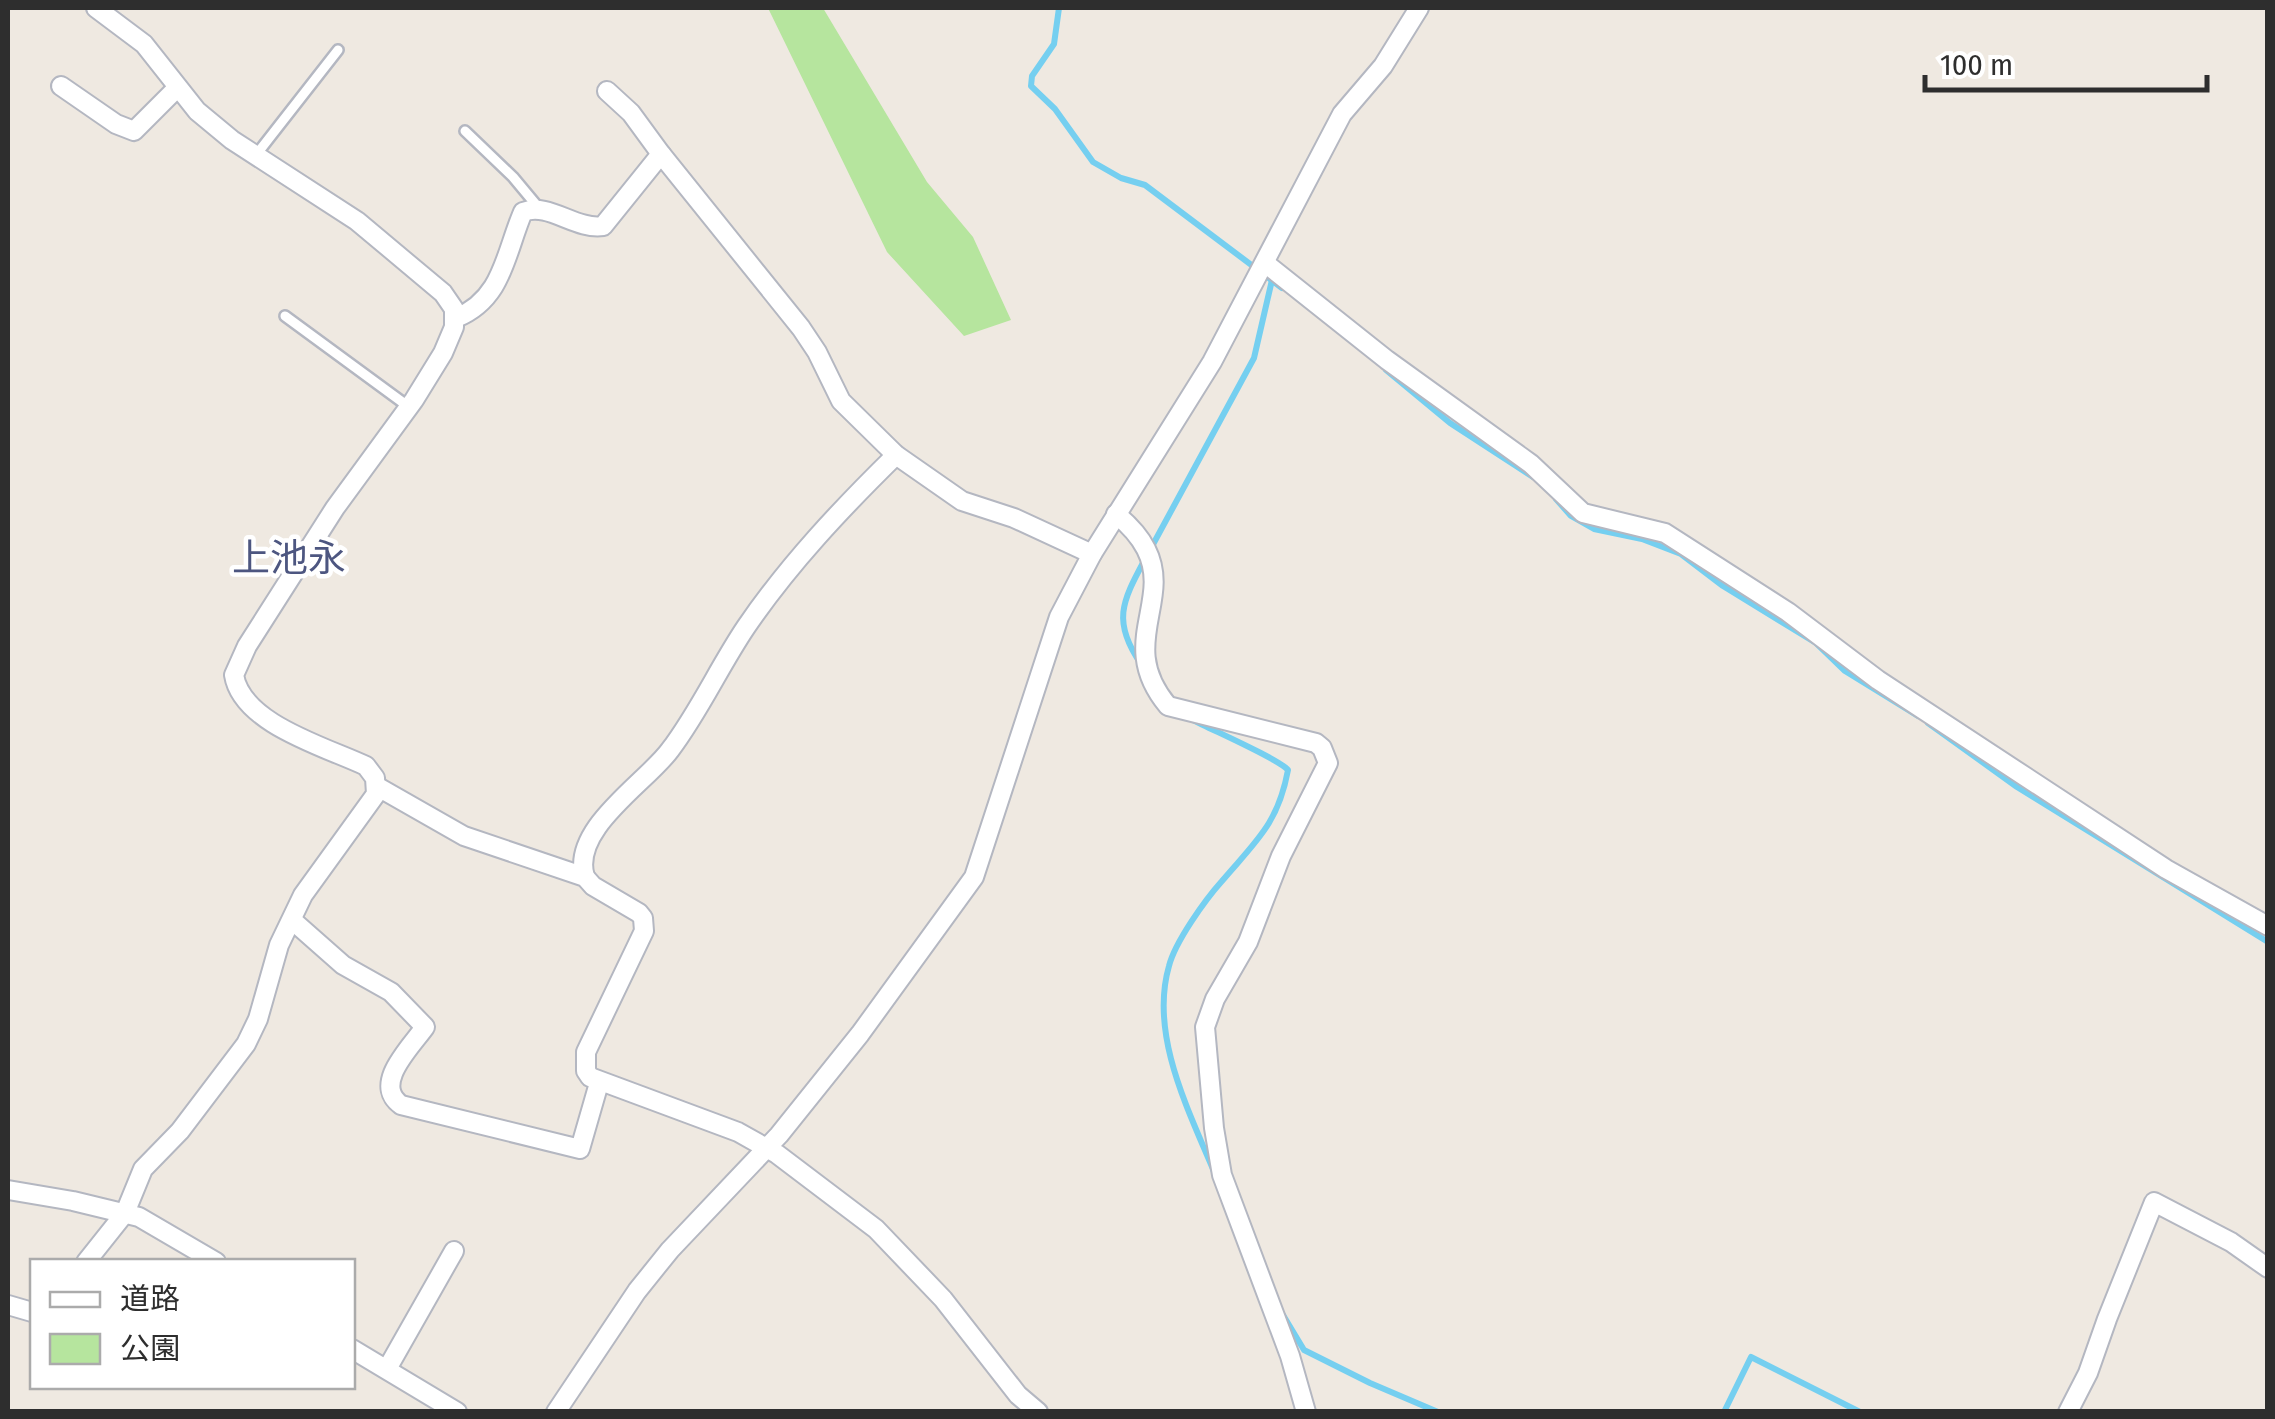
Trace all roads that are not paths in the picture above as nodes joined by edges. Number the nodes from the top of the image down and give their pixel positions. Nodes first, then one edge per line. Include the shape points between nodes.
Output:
1 (96, 8) edge
2 (1419, 8) edge
3 (338, 50) dead end
4 (61, 86) dead end
5 (177, 88) junction
6 (607, 91) dead end
7 (465, 131) dead end
8 (661, 154) junction
9 (256, 155) junction
10 (540, 209) junction
11 (1265, 263) junction
12 (285, 316) dead end
13 (456, 318) junction
14 (409, 407) junction
15 (896, 455) junction
16 (1116, 514) junction
17 (1092, 554) junction
18 (378, 787) junction
19 (585, 877) junction
20 (292, 920) junction
21 (2268, 926) edge
22 (598, 1083) junction
23 (767, 1147) junction
24 (8, 1190) edge
25 (124, 1213) junction
26 (454, 1251) dead end
27 (88, 1259) edge
28 (211, 1259) edge
29 (2268, 1268) edge
30 (355, 1351) edge
31 (386, 1369) junction
32 (457, 1412) edge
33 (556, 1412) edge
34 (1038, 1412) edge
35 (1306, 1412) edge
36 (2068, 1412) edge

1 - 5 street via 144,44
2 - 11 street via 1342,114
3 - 9 lane
4 - 5 street via 134,131
5 - 9 street
6 - 8 street
7 - 10 lane
8 - 10 street via 604,226
8 - 15 street via 818,352 842,400
9 - 13 street via 390,247 442,293
10 - 13 street via 520,216 487,298
11 - 16 street
11 - 21 street via 1532,464 1583,513 1664,533 2166,869
12 - 14 lane
13 - 14 street
14 - 18 street via 335,508 234,675 242,697 268,720 366,766
15 - 17 street via 962,501
15 - 19 street via 772,591 667,755 609,811 583,860
16 - 17 street
16 - 35 street via 1148,552 1152,580 1144,657 1168,706 1316,744 1328,763 1206,1028 1222,1175
17 - 23 street via 1060,618 974,877 860,1034
18 - 19 street via 464,836
18 - 20 street
19 - 22 street via 645,924 586,1052 586,1071
20 - 22 street via 344,965 392,992 424,1026 390,1077 392,1098 401,1106 580,1149
20 - 25 street via 246,1044 143,1169
22 - 23 street
23 - 33 street via 637,1291
23 - 34 street via 876,1230
24 - 25 street
25 - 27 street
25 - 28 street
26 - 31 street
29 - 36 street via 2154,1202
30 - 31 street
31 - 32 street

